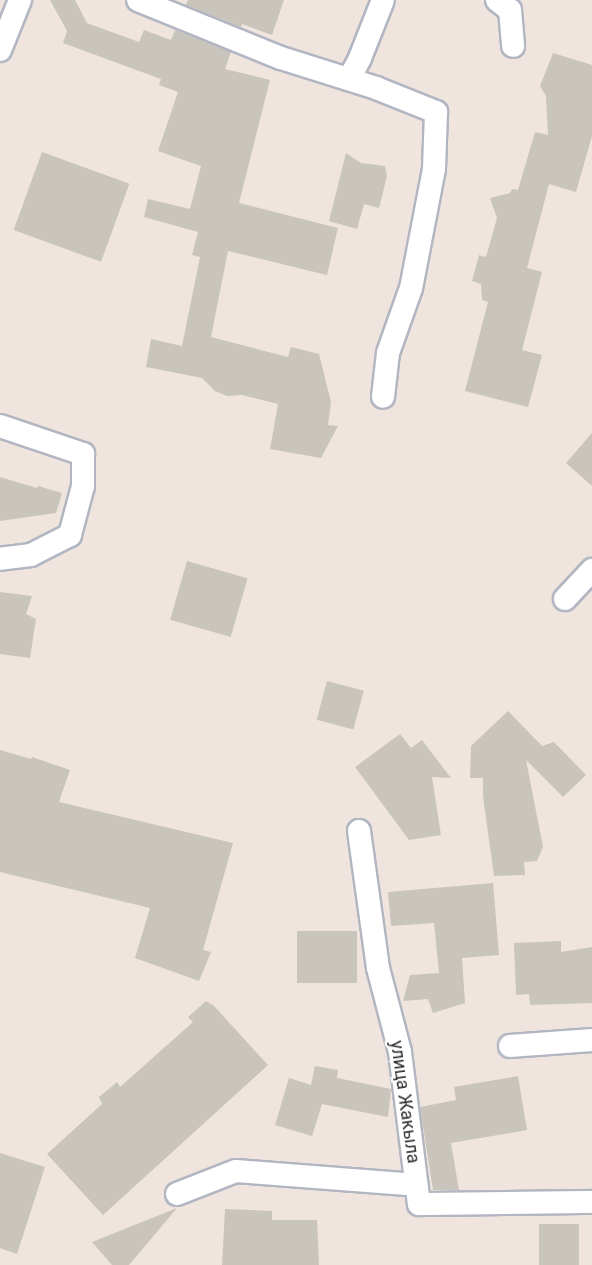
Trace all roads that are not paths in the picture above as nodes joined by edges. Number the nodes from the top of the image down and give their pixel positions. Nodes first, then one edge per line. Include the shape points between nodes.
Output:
1 (20, 0) edge
2 (138, 0) edge
3 (383, 0) edge
4 (497, 0) edge
5 (513, 46) dead end
6 (0, 50) edge
7 (349, 79) junction
8 (383, 398) dead end
9 (0, 426) edge
10 (0, 559) edge
11 (592, 570) edge
12 (565, 599) dead end
13 (359, 831) dead end
14 (592, 1040) edge
15 (510, 1046) dead end
16 (416, 1185) junction
17 (177, 1194) dead end
18 (592, 1202) edge

1 - 6 street
2 - 7 street via 280,58
3 - 7 street
4 - 5 street via 510,10
7 - 8 street via 436,112 434,169 411,288 388,353
9 - 10 street via 83,454 83,486 70,535 31,555
11 - 12 street
13 - 16 street, улица Жакыла via 378,968 400,1052
14 - 15 street
16 - 17 street via 236,1171
16 - 18 street, улица Жакыла via 419,1204

